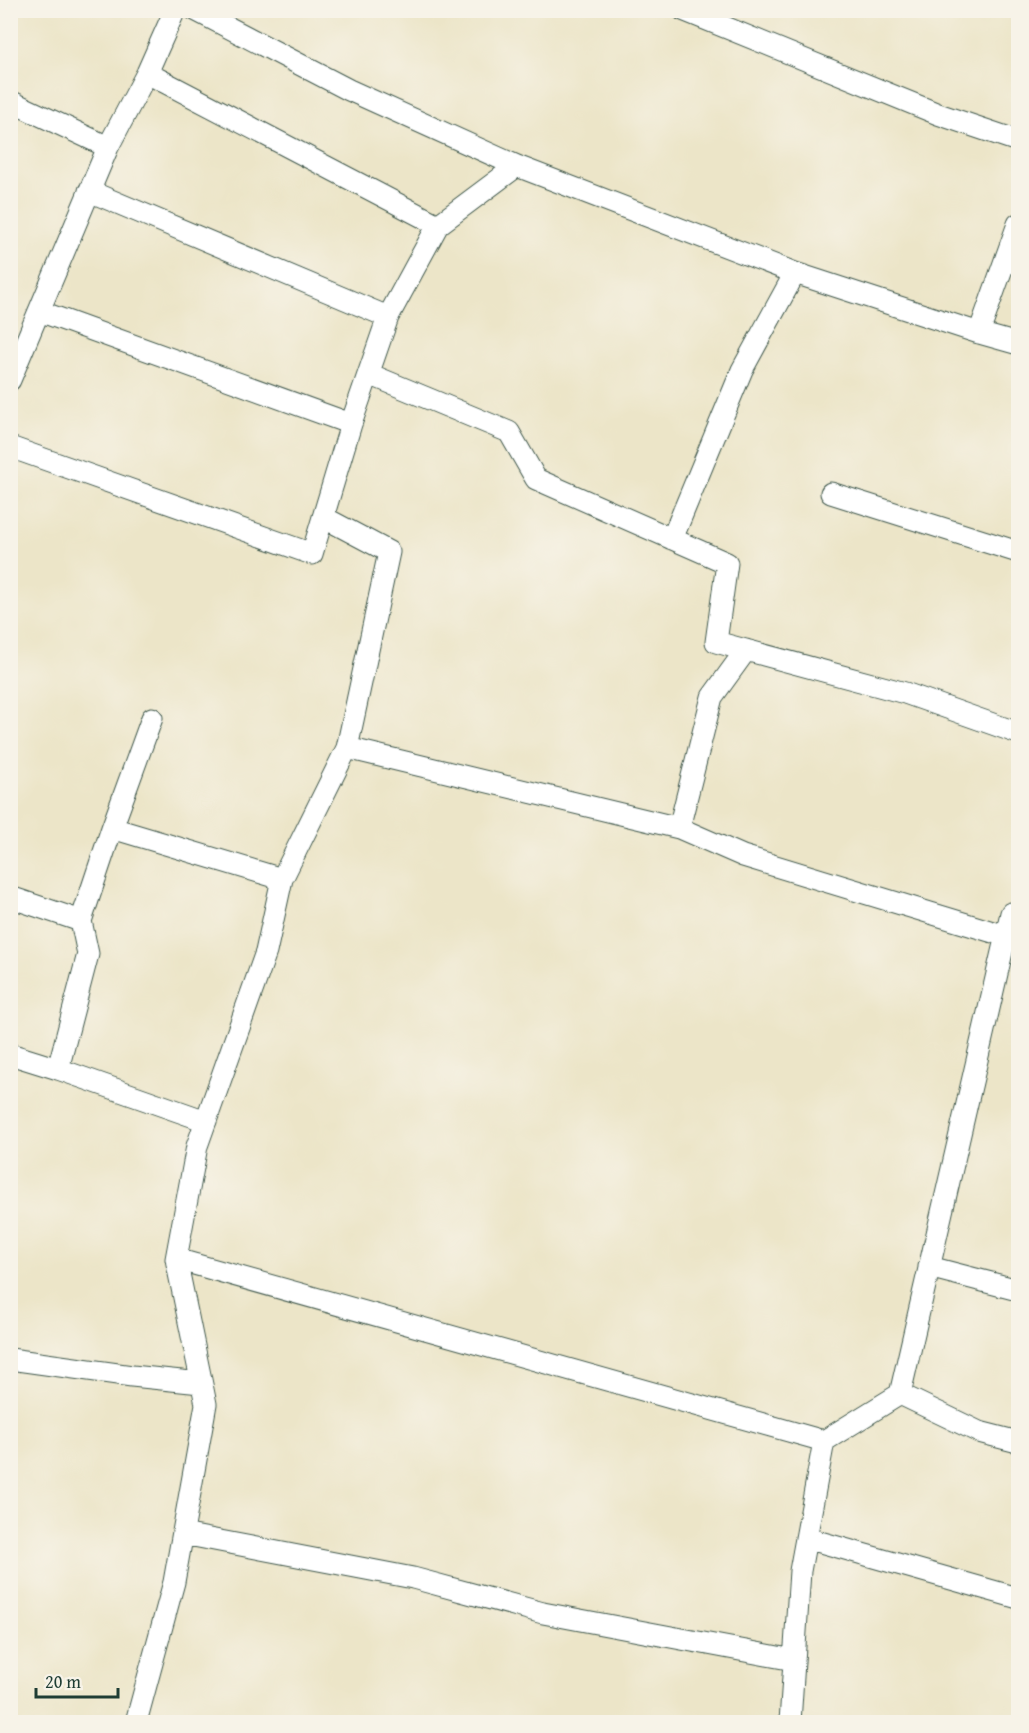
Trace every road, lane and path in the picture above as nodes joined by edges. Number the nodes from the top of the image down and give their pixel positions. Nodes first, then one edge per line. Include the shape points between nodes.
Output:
1 (176, 10) edge
2 (195, 10) edge
3 (683, 10) edge
4 (147, 73) junction
5 (10, 101) edge
6 (1018, 141) edge
7 (108, 147) junction
8 (517, 166) junction
9 (89, 191) junction
10 (1018, 224) edge
11 (438, 225) junction
12 (795, 273) junction
13 (39, 311) junction
14 (388, 317) junction
15 (979, 333) junction
16 (1018, 344) edge
17 (369, 374) junction
18 (10, 380) edge
19 (351, 424) junction
20 (10, 447) edge
21 (831, 493) dead end
22 (323, 517) junction
23 (672, 539) junction
24 (1018, 552) edge
25 (746, 650) junction
26 (152, 718) dead end
27 (1018, 733) edge
28 (346, 748) junction
29 (112, 828) junction
30 (679, 828) junction
31 (282, 879) junction
32 (10, 897) edge
33 (1018, 914) edge
34 (81, 921) junction
35 (1005, 936) junction
36 (10, 1054) edge
37 (58, 1069) junction
38 (206, 1121) junction
39 (176, 1259) junction
40 (929, 1268) junction
41 (1018, 1290) edge
42 (10, 1359) edge
43 (201, 1383) junction
44 (900, 1394) junction
45 (824, 1441) junction
46 (1018, 1442) edge
47 (183, 1534) junction
48 (806, 1538) junction
49 (1018, 1598) edge
50 (794, 1660) junction
51 (136, 1722) edge
52 (790, 1722) edge

1 - 4 street
2 - 8 street via 350,90
3 - 6 street via 938,114
4 - 7 street
4 - 11 street
5 - 7 street
7 - 9 street
8 - 11 street
8 - 12 street
9 - 13 street
9 - 14 street
10 - 15 street
11 - 14 street
12 - 15 street
12 - 23 street via 742,370
13 - 18 street
13 - 19 street
14 - 17 street
15 - 16 street
17 - 19 street
17 - 23 street via 509,432 536,479
19 - 22 street
20 - 22 street via 312,554
21 - 24 street
22 - 28 street via 389,552
23 - 25 street via 727,563 716,642
25 - 27 street via 905,693
25 - 30 street via 712,697
26 - 29 street
28 - 30 street
28 - 31 street
29 - 31 street
29 - 34 street
30 - 35 street via 743,856
31 - 38 street via 266,952
32 - 34 street
33 - 35 street via 1011,913
34 - 37 street via 88,954
35 - 40 street
36 - 37 street
37 - 38 street
38 - 39 street
39 - 43 street
39 - 45 street
40 - 41 street
40 - 44 street
42 - 43 street
43 - 47 street via 206,1404
44 - 45 street
44 - 46 street via 978,1432
45 - 48 street
47 - 50 street via 413,1578 543,1613
47 - 51 street
48 - 49 street
48 - 50 street
50 - 52 street

